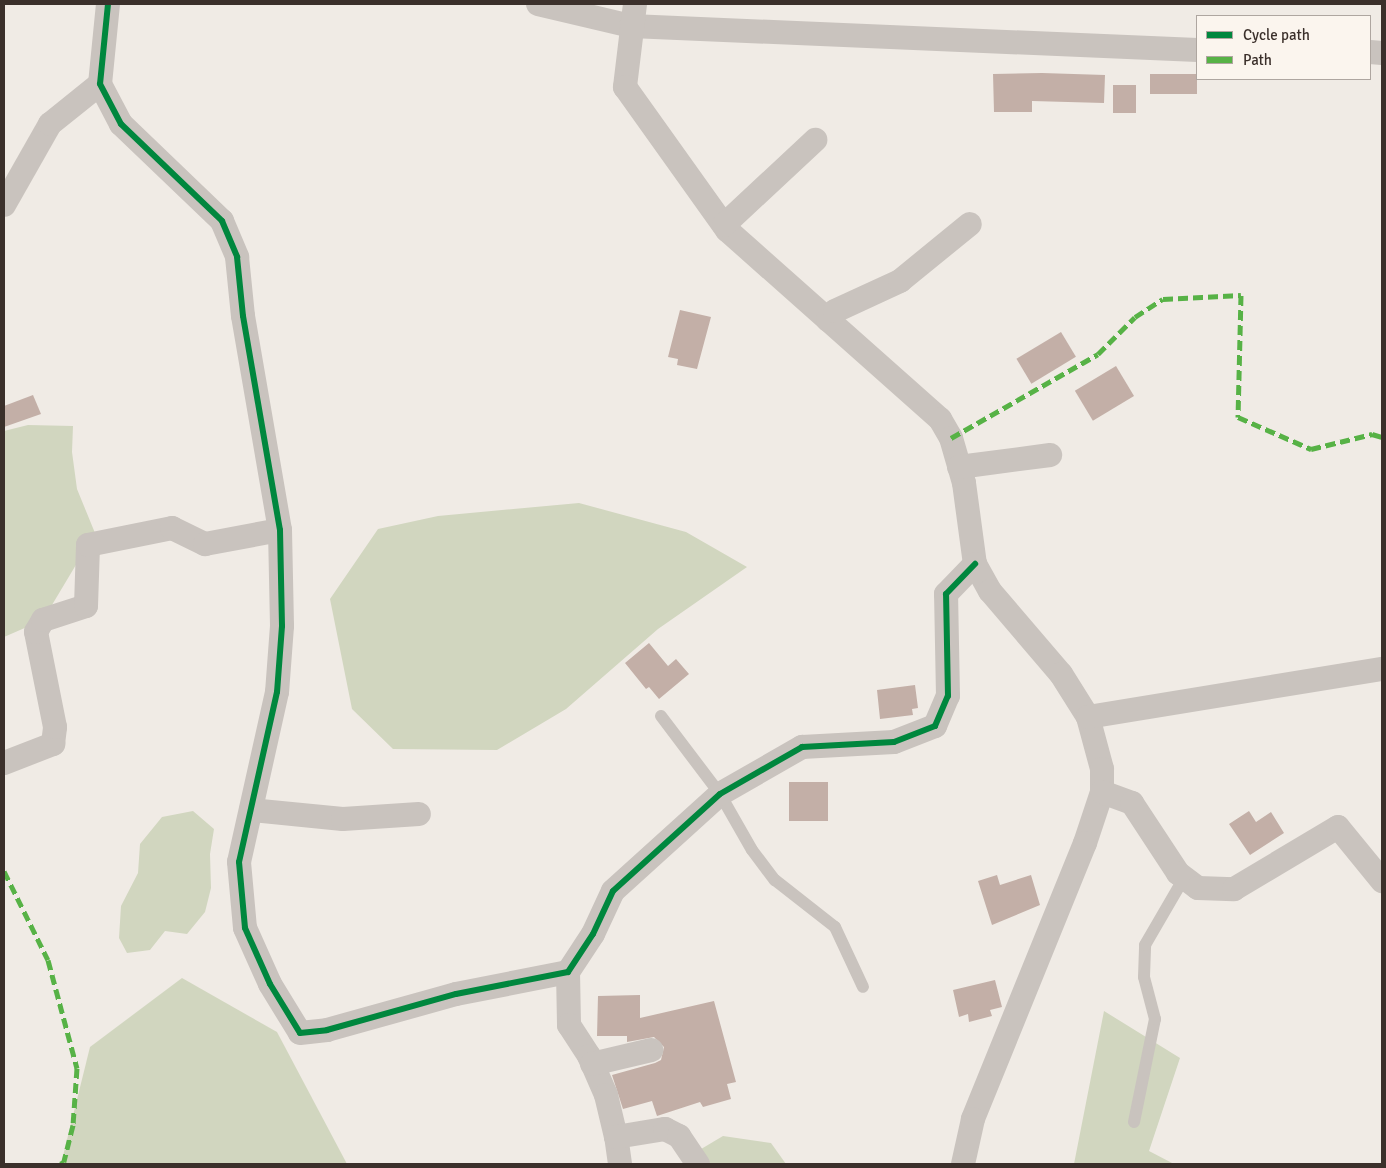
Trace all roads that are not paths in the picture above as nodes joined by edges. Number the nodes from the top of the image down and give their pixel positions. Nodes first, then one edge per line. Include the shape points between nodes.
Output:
1 (108, 4) edge
2 (538, 4) edge
3 (633, 15) edge
4 (1196, 50) edge
5 (100, 84) junction
6 (815, 140) dead end
7 (4, 205) edge
8 (970, 224) dead end
9 (724, 225) junction
10 (828, 320) junction
11 (1050, 455) dead end
12 (959, 467) junction
13 (280, 530) junction
14 (975, 564) junction
15 (1382, 669) edge
16 (661, 716) dead end
17 (1088, 717) junction
18 (4, 763) edge
19 (1102, 792) junction
20 (720, 794) junction
21 (251, 810) junction
22 (419, 814) dead end
23 (1184, 878) junction
24 (1382, 881) edge
25 (568, 972) junction
26 (863, 987) dead end
27 (651, 1050) dead end
28 (592, 1064) junction
29 (1134, 1122) dead end
30 (616, 1137) junction
31 (620, 1164) edge
32 (698, 1164) edge
33 (963, 1164) edge

1 - 5 street
2 - 3 street
3 - 4 street
3 - 9 street via 625,87
5 - 7 street via 50,124
5 - 13 street via 121,124 222,221 237,257 243,316
6 - 9 street
8 - 10 street via 900,281 834,311
9 - 10 street
10 - 12 street via 940,419 951,438
11 - 12 street
12 - 14 street
13 - 18 street via 205,544 172,528 88,545 86,606 43,620 36,632 55,727 53,744
13 - 21 street via 282,626 277,692
14 - 17 street via 990,591 1060,674
14 - 20 street via 946,594 948,696 935,726 894,742 802,747
15 - 17 street
16 - 20 lane
17 - 19 street via 1102,770
19 - 23 street via 1132,803
19 - 33 street via 1085,843 973,1119
20 - 25 street via 612,891 593,934
20 - 26 lane via 752,850 775,880 835,927
21 - 22 street via 343,819
21 - 25 street via 239,862 245,928 270,984 300,1033 327,1030 456,994
23 - 24 street via 1198,888 1234,889 1338,827
23 - 29 lane via 1145,945 1144,977 1155,1019
25 - 28 street via 569,1024
27 - 28 street
28 - 30 street via 606,1095
30 - 31 street
30 - 32 street via 665,1129 679,1136

